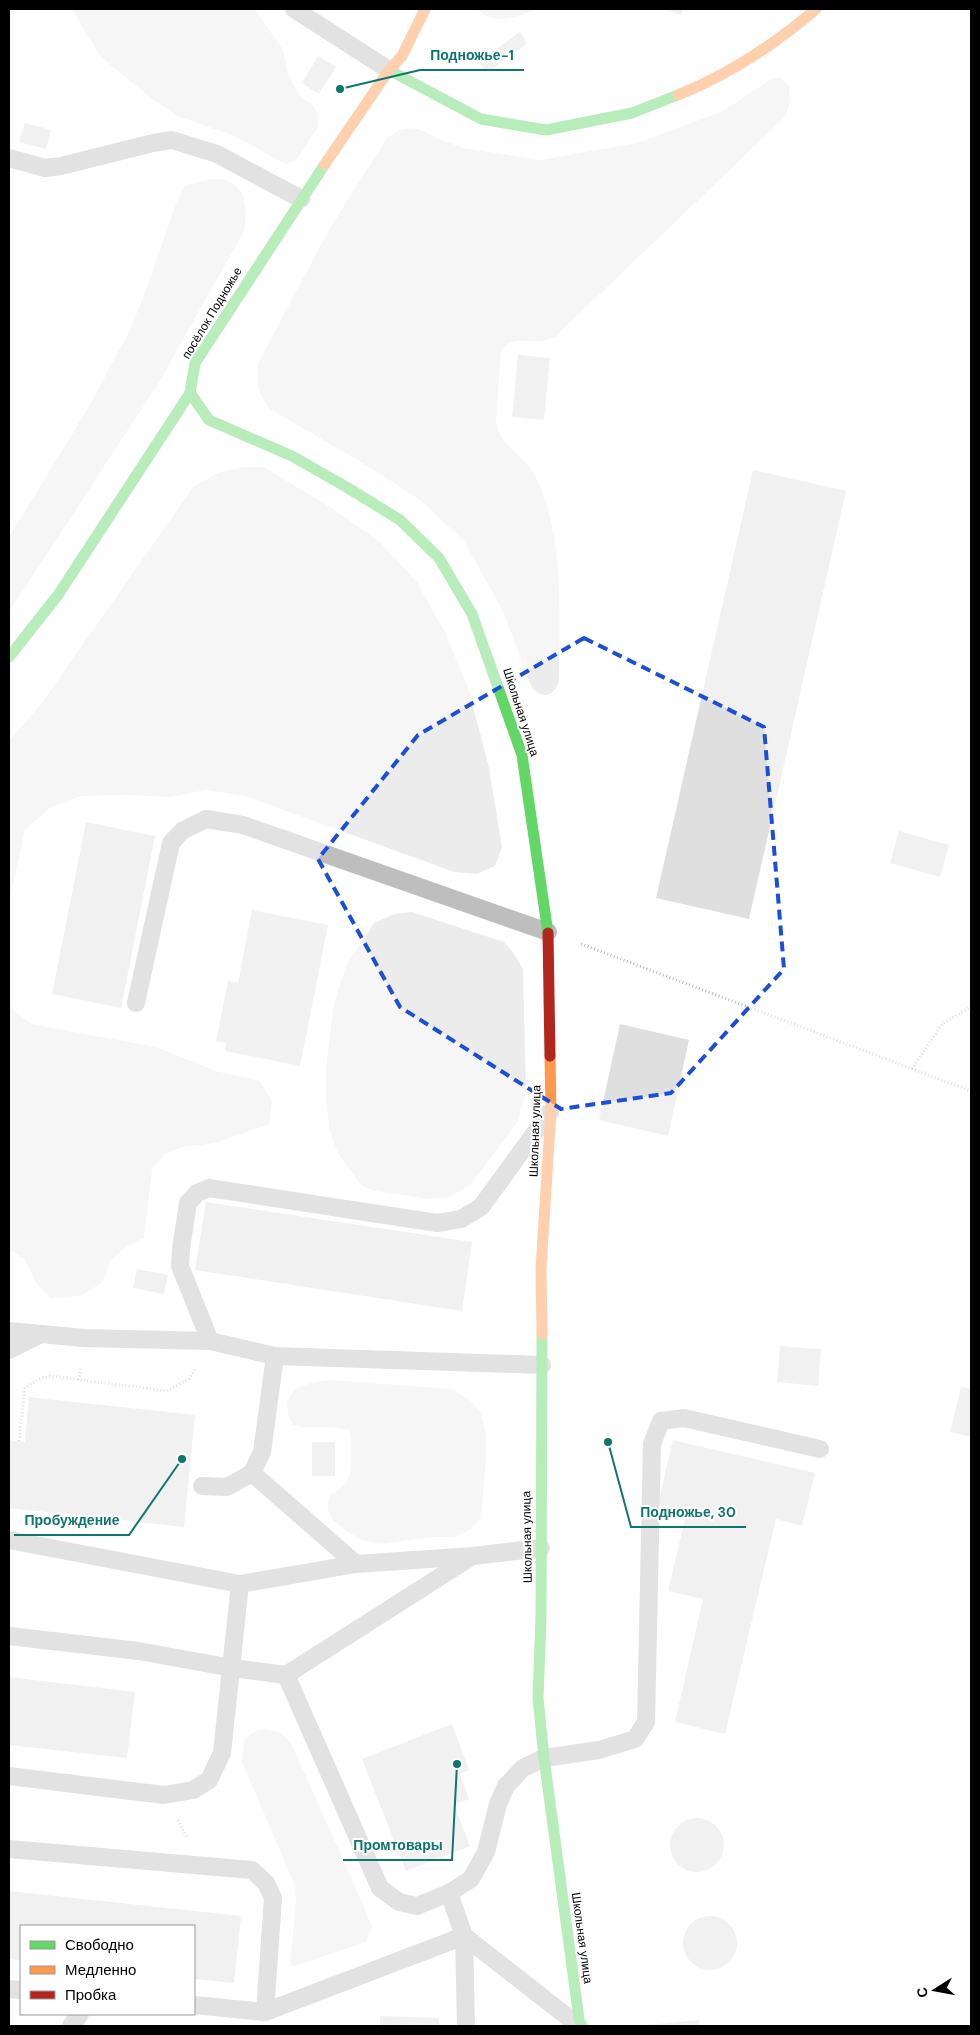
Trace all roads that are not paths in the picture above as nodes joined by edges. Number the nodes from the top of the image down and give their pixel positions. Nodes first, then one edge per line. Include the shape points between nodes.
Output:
1 (294, 9) edge
2 (424, 9) edge
3 (816, 9) edge
4 (389, 70) junction
5 (9, 158) edge
6 (301, 199) junction
7 (190, 392) junction
8 (9, 657) edge
9 (548, 932) junction
10 (136, 1003) dead end
11 (551, 1110) junction
12 (9, 1331) edge
13 (41, 1334) junction
14 (210, 1341) junction
15 (9, 1350) edge
16 (275, 1356) junction
17 (542, 1365) junction
18 (820, 1449) dead end
19 (252, 1473) junction
20 (202, 1486) dead end
21 (9, 1540) edge
22 (541, 1548) junction
23 (473, 1556) junction
24 (356, 1564) junction
25 (240, 1584) junction
26 (9, 1636) edge
27 (232, 1668) junction
28 (286, 1675) junction
29 (544, 1758) junction
30 (9, 1776) edge
31 (9, 1849) edge
32 (450, 1893) junction
33 (464, 1936) junction
34 (195, 2005) edge
35 (266, 2012) junction
36 (79, 2015) edge
37 (71, 2026) edge
38 (466, 2026) edge
39 (580, 2026) edge

1 - 4 lane
2 - 4 main road, посёлок Подножье via 402,56
3 - 4 main road via 790,31 709,83 632,113 546,130 481,119
4 - 6 main road, посёлок Подножье
5 - 6 lane via 45,168 172,140 217,154
6 - 7 main road, посёлок Подножье via 195,363
7 - 8 main road, посёлок Подножье via 58,595
7 - 9 main road, Школьная улица via 209,420 292,456 348,488 400,520 439,558 472,614 522,755
9 - 10 lane via 243,825 206,819 182,831 171,843
9 - 11 main road, Школьная улица
11 - 14 lane via 481,1207 461,1219 437,1223 210,1188 197,1193 188,1203 180,1266
11 - 17 main road, Школьная улица via 541,1269
12 - 13 lane
13 - 14 lane
13 - 15 lane
14 - 16 lane
16 - 17 lane
16 - 19 lane via 262,1452
17 - 22 main road, Школьная улица
18 - 29 lane via 684,1418 662,1421 652,1444 646,1722 635,1739 599,1750
19 - 20 lane via 227,1487
19 - 24 lane
21 - 25 lane
22 - 23 lane
22 - 29 main road, Школьная улица via 538,1698
23 - 24 lane
23 - 28 lane
24 - 25 lane
25 - 27 lane
26 - 27 lane via 139,1651
27 - 28 lane
27 - 30 lane via 222,1752 209,1780 193,1790 164,1795
28 - 32 lane via 380,1888 399,1902 417,1906
29 - 32 lane via 522,1768 506,1786 486,1852 471,1879
29 - 39 main road, Школьная улица
31 - 35 lane via 252,1870 266,1882 273,1898
32 - 33 lane
33 - 35 lane
33 - 38 lane
33 - 39 lane
34 - 35 lane
36 - 37 lane

